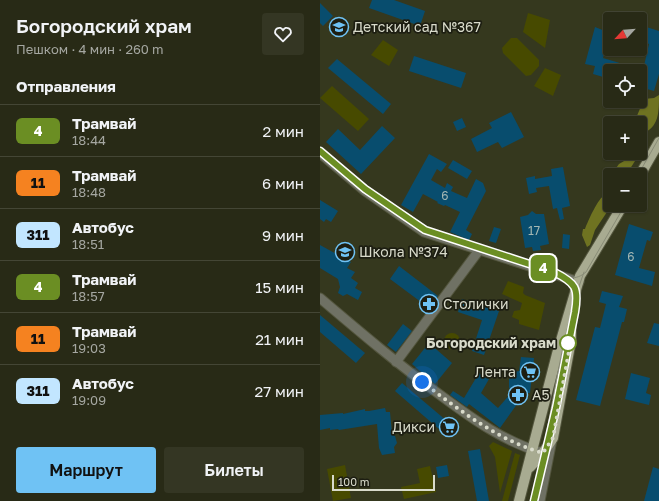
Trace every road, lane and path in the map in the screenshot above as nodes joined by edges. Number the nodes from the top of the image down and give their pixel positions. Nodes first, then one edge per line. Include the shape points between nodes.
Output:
1 (659, 142) edge
2 (320, 153) edge
3 (644, 168) edge
4 (619, 212) edge
5 (480, 249) junction
6 (579, 282) junction
7 (320, 298) edge
8 (571, 309) junction
9 (396, 362) junction
10 (553, 438) junction
11 (538, 452) junction
12 (519, 501) edge
13 (540, 501) edge

1 - 3 main road
2 - 5 street via 364,190 424,232
4 - 6 main road
5 - 6 street
5 - 9 street
6 - 8 main road
7 - 9 street
8 - 10 main road via 571,340
8 - 11 main road via 557,354
9 - 11 street via 490,430
10 - 11 main road
10 - 13 street
11 - 12 main road via 528,470

